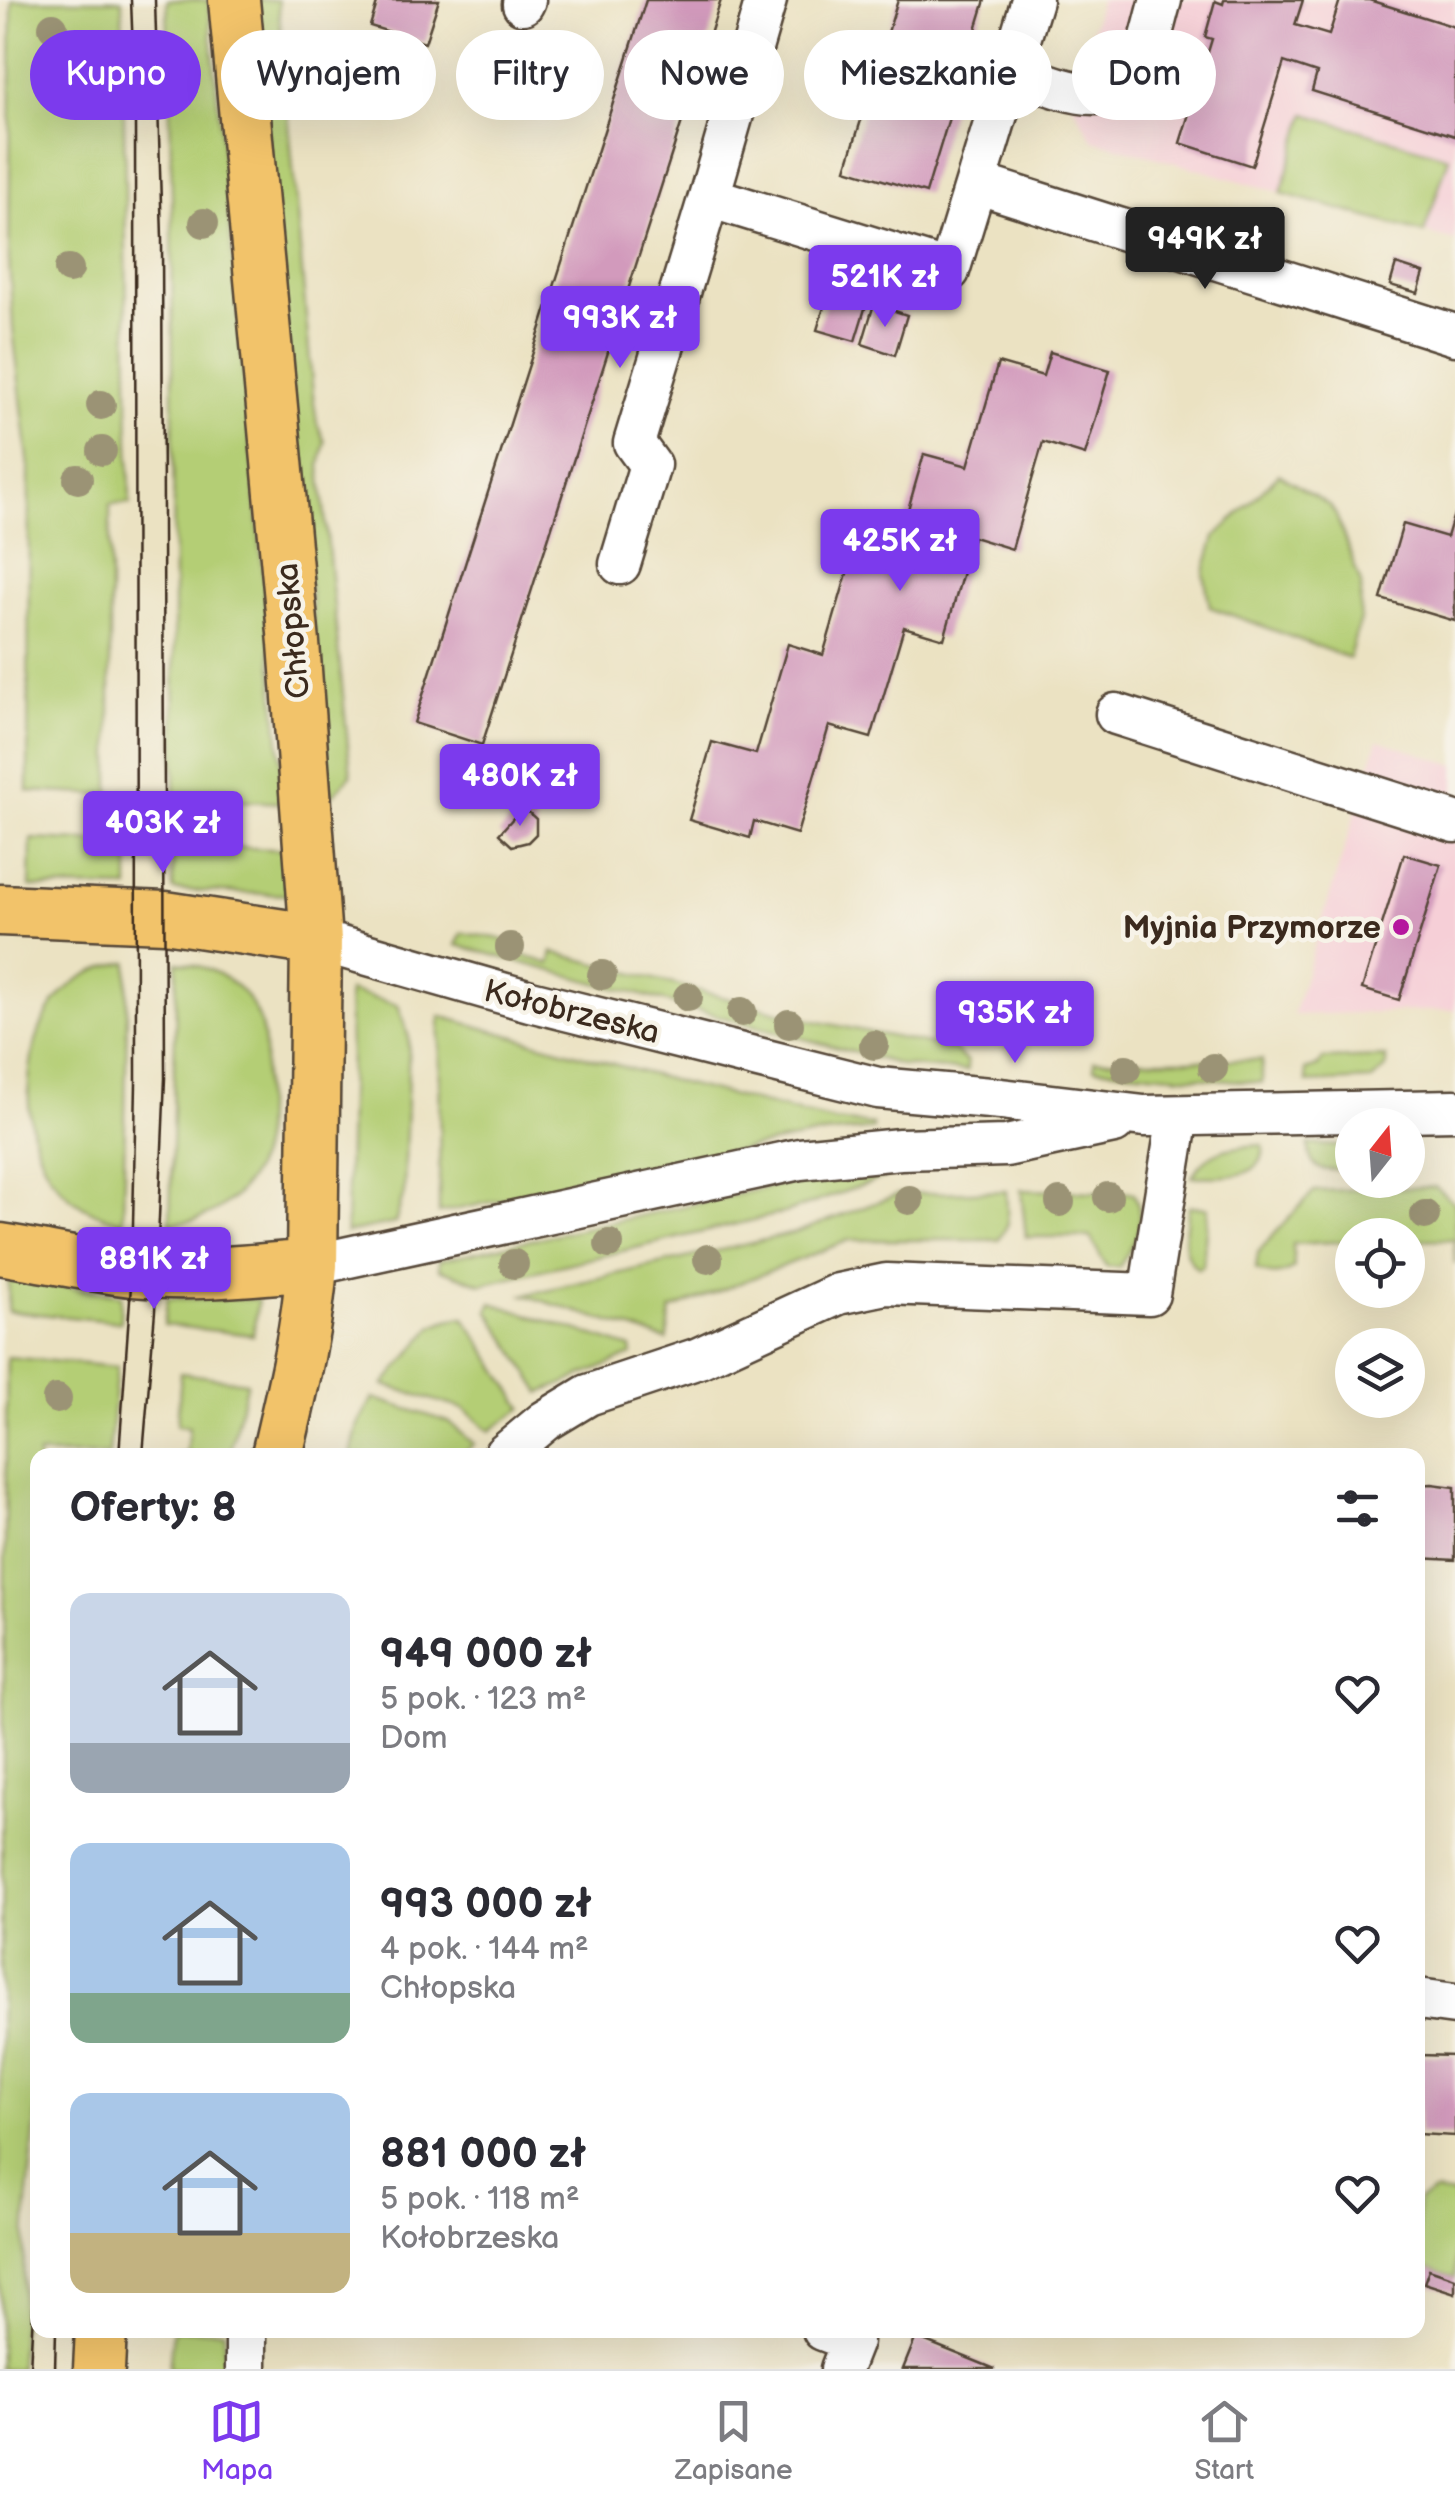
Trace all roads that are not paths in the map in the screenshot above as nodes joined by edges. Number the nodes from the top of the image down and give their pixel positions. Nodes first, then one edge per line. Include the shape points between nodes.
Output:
1 (234, 0) edge
2 (766, 0) edge
3 (1032, 0) edge
4 (1161, 0) edge
5 (1023, 30) edge
6 (1052, 85) edge
7 (995, 120) edge
8 (976, 183) junction
9 (708, 197) junction
10 (1455, 335) edge
11 (620, 564) dead end
12 (1116, 714) dead end
13 (1455, 822) edge
14 (0, 910) edge
15 (316, 940) junction
16 (1455, 1110) edge
17 (1161, 1116) junction
18 (0, 1250) edge
19 (312, 1265) junction
20 (279, 1448) edge
21 (513, 1448) edge
22 (1425, 2000) edge
23 (1455, 2004) edge
24 (101, 2338) edge
25 (246, 2338) edge
26 (843, 2338) edge
27 (100, 2369) edge
28 (246, 2369) edge
29 (840, 2369) edge

1 - 15 main road, Chłopska
2 - 9 street
3 - 5 street
4 - 6 street via 1142,64 1119,91 1099,96
7 - 8 street
8 - 9 street via 949,270
8 - 10 street
9 - 11 street via 634,443 650,466
12 - 13 street
14 - 15 main road, Kołobrzeska via 164,916
15 - 17 street, Kołobrzeska via 878,1088
15 - 19 main road, Chłopska
16 - 17 street, Kołobrzeska
17 - 19 street, Kołobrzeska via 1006,1146 800,1158
17 - 21 street via 1149,1294 886,1284 838,1294 700,1358 588,1396
18 - 19 main road, Kołobrzeska via 144,1271
19 - 20 main road, Chłopska via 305,1335
22 - 23 street
24 - 27 main road
25 - 28 street
26 - 29 street via 852,2342

